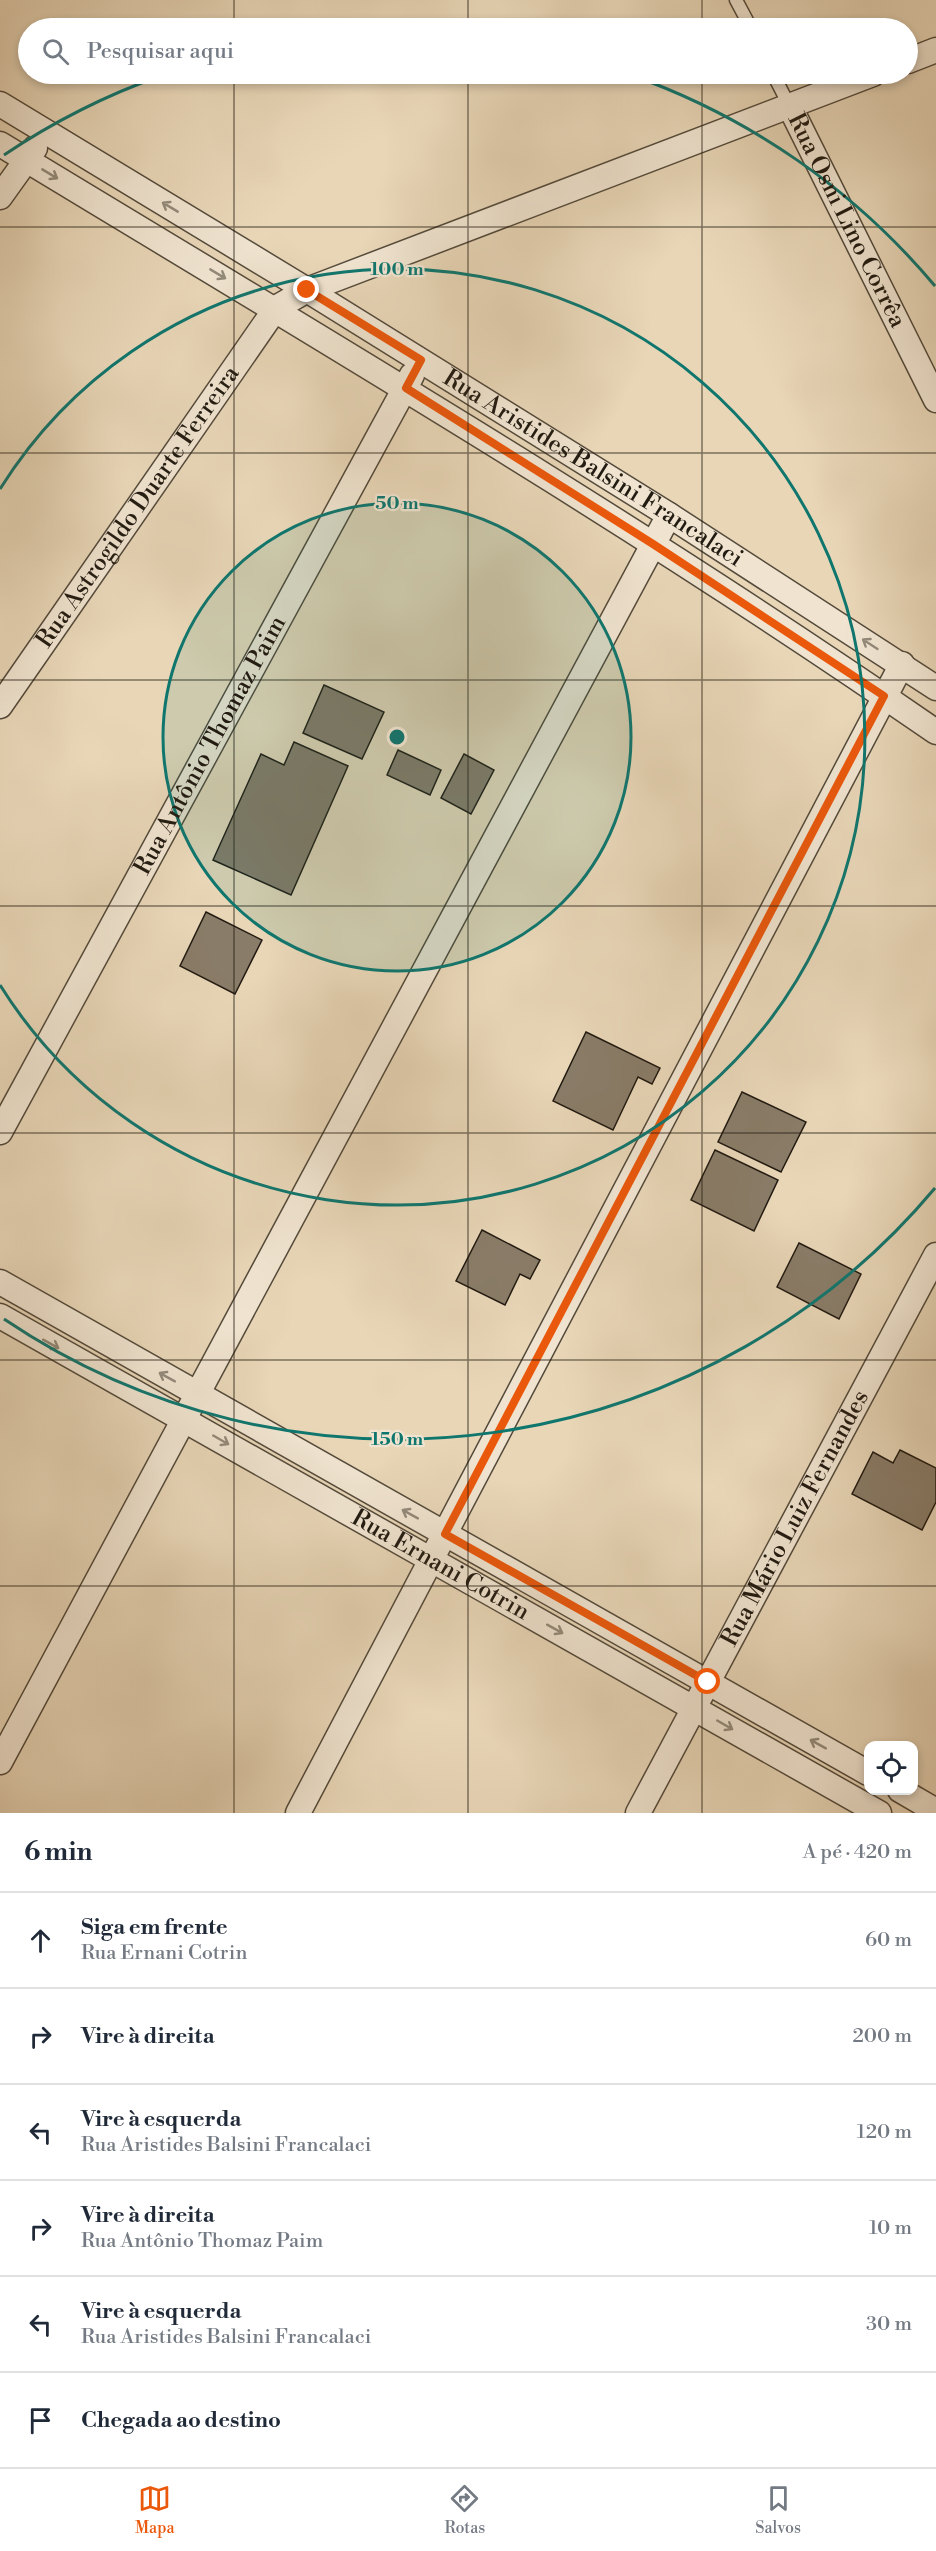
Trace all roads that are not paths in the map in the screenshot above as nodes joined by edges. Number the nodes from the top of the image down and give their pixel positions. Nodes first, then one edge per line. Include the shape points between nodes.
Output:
1 (736, 0) edge
2 (746, 18) edge
3 (936, 50) edge
4 (918, 57) edge
5 (778, 84) edge
6 (846, 84) edge
7 (0, 104) edge
8 (789, 105) junction
9 (46, 132) junction
10 (0, 144) edge
11 (26, 160) junction
12 (0, 197) edge
13 (307, 290) junction
14 (276, 308) junction
15 (421, 360) junction
16 (406, 388) junction
17 (936, 400) edge
18 (669, 515) junction
19 (653, 544) junction
20 (902, 664) junction
21 (936, 688) edge
22 (884, 696) junction
23 (0, 706) edge
24 (936, 732) edge
25 (0, 1132) edge
26 (936, 1255) edge
27 (0, 1282) edge
28 (0, 1316) edge
29 (197, 1394) junction
30 (184, 1419) junction
31 (445, 1534) junction
32 (431, 1559) junction
33 (708, 1682) junction
34 (694, 1708) junction
35 (0, 1762) edge
36 (864, 1771) edge
37 (907, 1795) edge
38 (936, 1811) edge
39 (298, 1813) edge
40 (638, 1813) edge
41 (879, 1813) edge

1 - 2 lane
3 - 4 street
5 - 8 lane, Rua Osni Lino Corrêa
6 - 8 street
7 - 9 street, Rua Aristides Balsini Francalaci
8 - 13 street
8 - 17 street, Rua Osni Lino Corrêa
9 - 11 street
13 -> 9 street, Rua Aristides Balsini Francalaci
10 - 11 street, Rua Aristides Balsini Francalaci
11 - 12 street
11 -> 14 street, Rua Aristides Balsini Francalaci
13 - 14 street
13 - 15 street, Rua Aristides Balsini Francalaci
14 - 16 street, Rua Aristides Balsini Francalaci
14 - 23 street, Rua Astrogildo Duarte Ferreira
15 - 16 street, Rua Antônio Thomaz Paim
15 - 18 street, Rua Aristides Balsini Francalaci
16 - 19 street, Rua Aristides Balsini Francalaci
16 - 25 street, Rua Antônio Thomaz Paim
18 - 19 street
20 -> 18 street, Rua Aristides Balsini Francalaci
19 - 22 street, Rua Aristides Balsini Francalaci
19 - 29 street
20 - 21 street, Rua Aristides Balsini Francalaci
20 - 22 street
22 - 24 street, Rua Aristides Balsini Francalaci
22 - 31 street
26 - 33 street, Rua Mário Luiz Fernandes
29 -> 27 street, Rua Ernani Cotrin
28 -> 30 street, Rua Ernani Cotrin
29 - 30 street
31 -> 29 street, Rua Ernani Cotrin
30 -> 32 street, Rua Ernani Cotrin
30 - 35 street
31 - 32 street
31 - 33 street, Rua Ernani Cotrin
32 -> 34 street, Rua Ernani Cotrin
32 - 39 street
33 - 34 street, Rua Mário Luiz Fernandes
36 -> 33 street, Rua Ernani Cotrin
34 - 40 street, Rua Mário Luiz Fernandes
34 -> 41 street, Rua Ernani Cotrin
37 - 38 street

